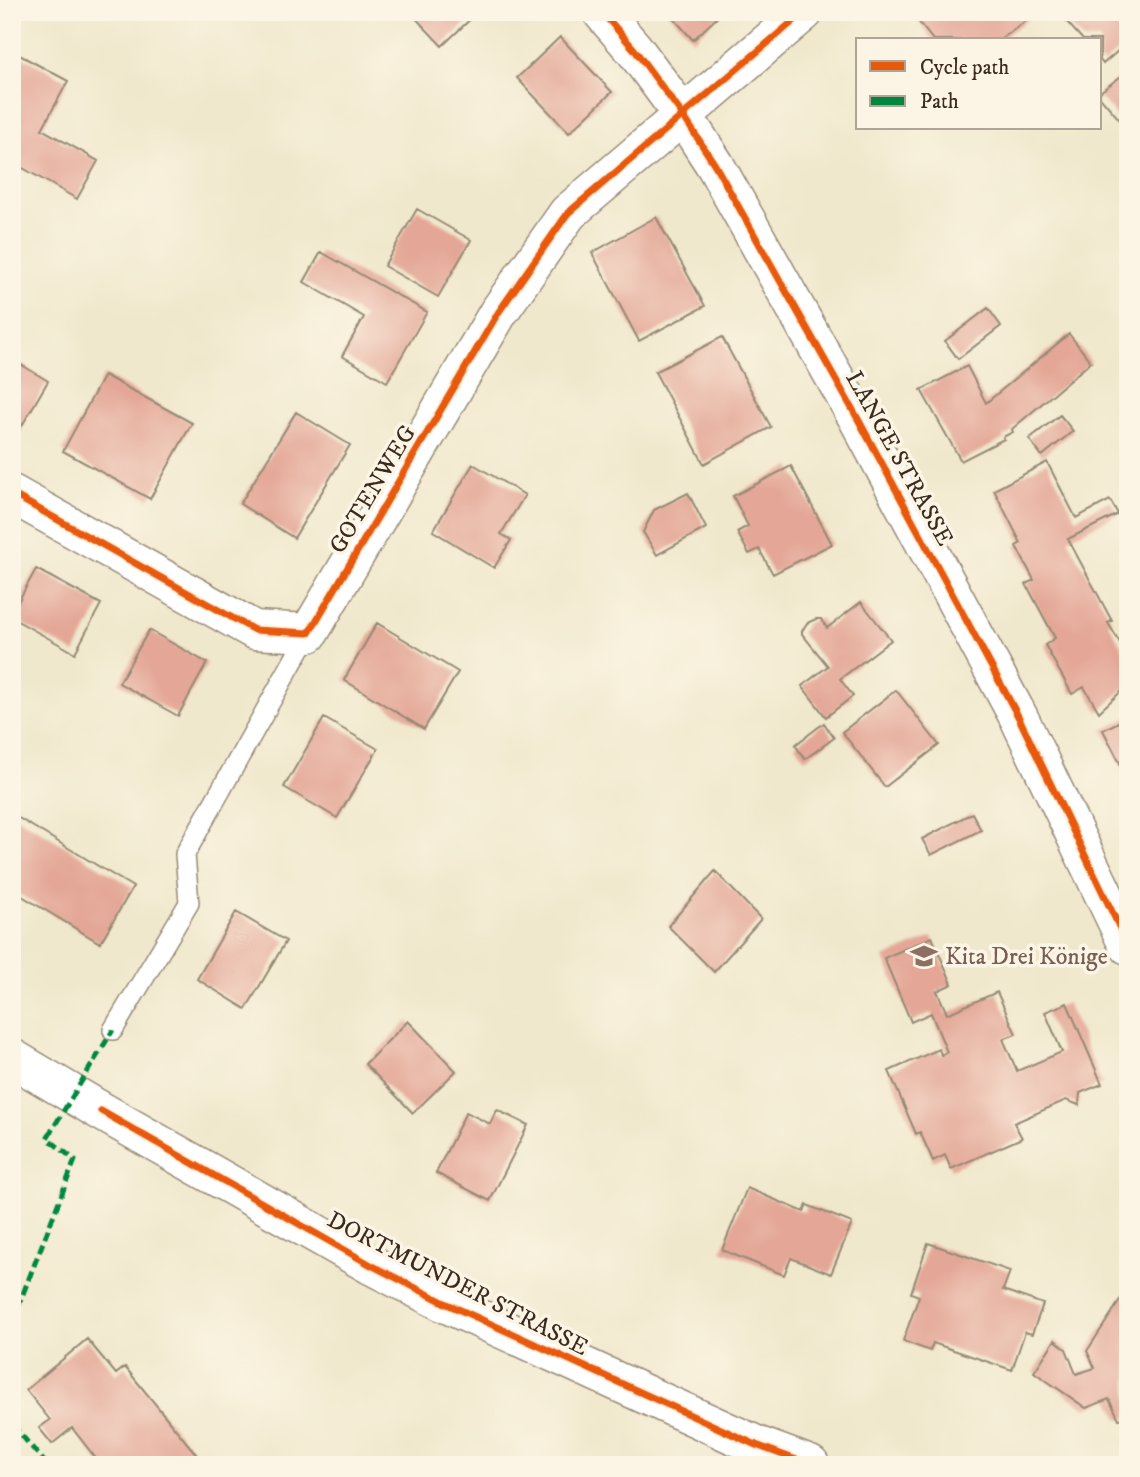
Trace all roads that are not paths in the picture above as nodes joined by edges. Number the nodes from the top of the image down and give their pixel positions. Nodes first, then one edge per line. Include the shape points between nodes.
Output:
1 (602, 12) edge
2 (804, 12) edge
3 (682, 114) junction
4 (12, 494) edge
5 (309, 632) junction
6 (1128, 945) edge
7 (113, 1030) dead end
8 (12, 1058) edge
9 (810, 1465) edge

1 - 3 street, LANGE STRASSE
2 - 3 street, GOTENWEG
3 - 5 street, GOTENWEG via 568,213 498,313
3 - 6 street, LANGE STRASSE via 858,419 1019,718
4 - 5 street via 254,631
5 - 7 lane via 185,854 189,903
8 - 9 street, DORTMUNDER STRASSE via 433,1297 756,1445

